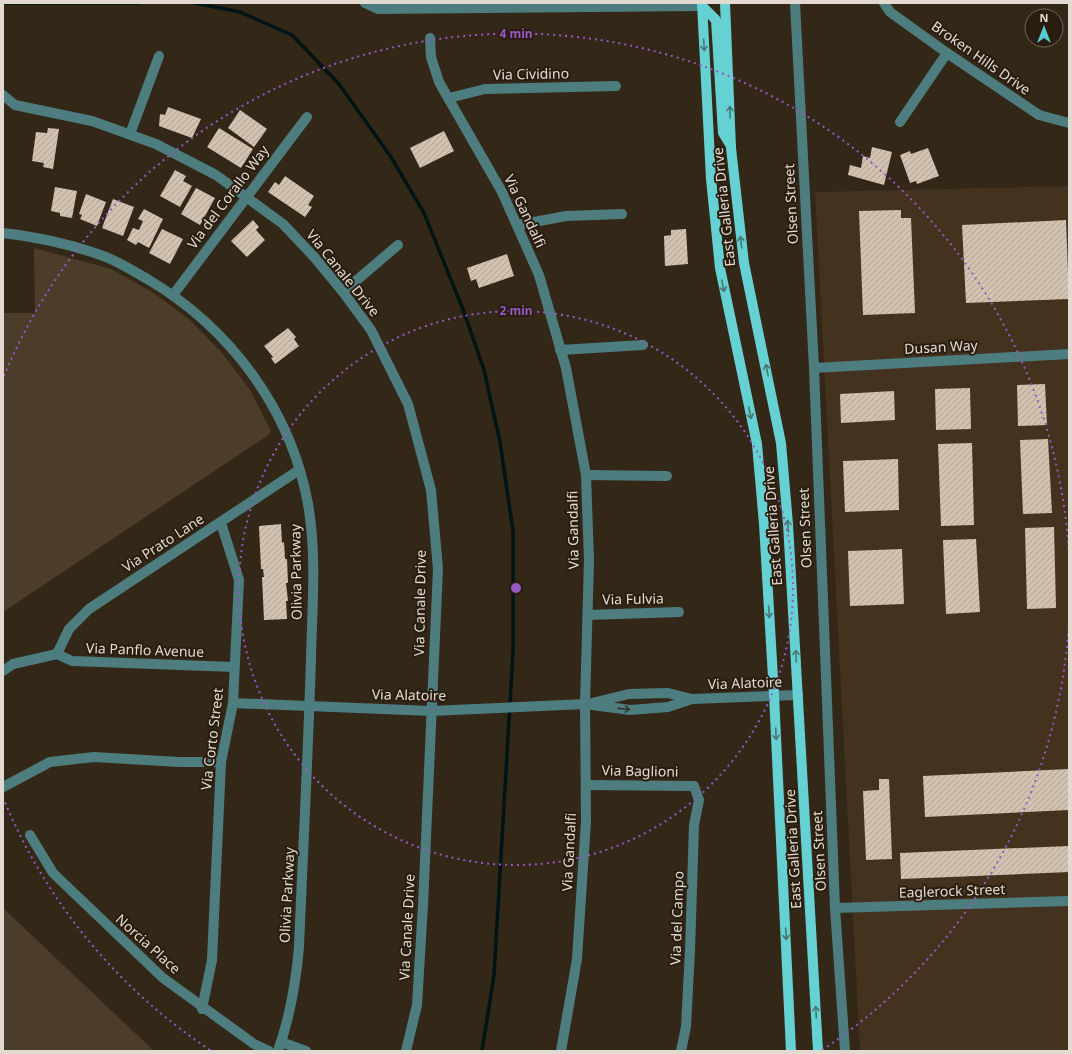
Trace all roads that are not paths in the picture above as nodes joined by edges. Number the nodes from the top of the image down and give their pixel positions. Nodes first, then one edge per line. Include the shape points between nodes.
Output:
1 (365, 3) edge
2 (725, 3) edge
3 (795, 3) edge
4 (884, 3) edge
5 (702, 5) edge
6 (430, 38) dead end
7 (947, 53) junction
8 (159, 56) dead end
9 (616, 86) dead end
10 (3, 95) edge
11 (449, 98) junction
12 (306, 117) dead end
13 (900, 122) dead end
14 (1069, 123) edge
15 (130, 134) junction
16 (732, 148) junction
17 (246, 196) junction
18 (622, 214) dead end
19 (518, 225) junction
20 (3, 233) edge
21 (398, 245) dead end
22 (344, 292) junction
23 (173, 295) junction
24 (643, 345) dead end
25 (560, 350) junction
26 (1069, 354) edge
27 (814, 368) junction
28 (299, 470) junction
29 (586, 475) junction
30 (667, 476) dead end
31 (221, 523) junction
32 (679, 612) dead end
33 (588, 614) junction
34 (57, 654) junction
35 (234, 667) junction
36 (3, 671) edge
37 (774, 695) junction
38 (798, 695) junction
39 (692, 699) junction
40 (232, 703) junction
41 (585, 704) junction
42 (310, 706) junction
43 (431, 711) junction
44 (221, 762) junction
45 (586, 785) junction
46 (694, 786) joint
47 (3, 787) edge
48 (30, 836) dead end
49 (1069, 901) edge
50 (835, 908) junction
51 (202, 1009) junction
52 (280, 1047) edge
53 (269, 1051) edge
54 (306, 1051) edge
55 (406, 1051) edge
56 (561, 1051) edge
57 (681, 1051) edge
58 (791, 1051) edge
59 (818, 1051) edge
60 (845, 1051) edge

1 - 5 street via 378,9
16 -> 2 main road, East Galleria Drive
3 - 27 street, Olsen Street
4 - 7 street, Broken Hills Drive via 890,12
5 - 16 main road via 716,20 723,132
5 -> 37 main road, East Galleria Drive via 711,179 720,268 756,444 764,524
6 - 11 street, Via Gandalfi via 431,57 439,82
7 - 13 street
7 - 14 street, Broken Hills Drive via 1039,115
8 - 15 street
9 - 11 street, Via Cividino via 485,89
10 - 15 street, Via Canale Drive via 15,106 92,121
11 - 19 street, Via Gandalfi
12 - 17 street, Via del Corallo Way
15 - 17 street, Via Canale Drive via 182,156
38 -> 16 main road, East Galleria Drive via 781,443 744,263
17 - 22 street, Via Canale Drive via 283,224
17 - 23 street, Via del Corallo Way
18 - 19 street via 566,216
19 - 25 street, Via Gandalfi via 539,275
20 - 23 street, Olivia Parkway via 45,240 106,257 126,266
21 - 22 street
22 - 43 street, Via Canale Drive via 371,330 408,404 431,490 438,569
23 - 28 street, Olivia Parkway via 208,323 251,371 267,395
24 - 25 street
25 - 29 street, Via Gandalfi
26 - 27 street, Dusan Way
27 - 50 street, Olsen Street
28 - 31 street, Via Prato Lane
28 - 42 street, Olivia Parkway via 308,504 313,547
29 - 30 street
29 - 33 street, Via Gandalfi
31 - 34 street, Via Prato Lane via 89,609 69,629
31 - 35 street, Via Corto Street via 239,580
32 - 33 street, Via Fulvia
33 - 41 street, Via Gandalfi
34 - 35 street, Via Panflo Avenue via 72,661
34 - 36 street via 13,664
35 - 40 street, Via Corto Street
37 - 38 street, Via Alatoire
37 - 39 street, Via Alatoire
37 -> 58 main road, East Galleria Drive
59 -> 38 main road, East Galleria Drive
41 -> 39 street, Via Alatoire via 630,710 668,707
39 - 41 street, Via Alatoire via 668,693 629,694
40 - 42 street, Via Alatoire
40 - 44 street, Via Corto Street
41 - 43 street, Via Alatoire
41 - 45 street, Via Gandalfi
42 - 43 street, Via Alatoire
42 - 52 street, Olivia Parkway via 296,983
43 - 55 street, Via Canale Drive via 424,897 417,998
44 - 47 street via 87,758 50,762
44 - 51 street, Via Corto Street via 212,960
45 - 46 street, Via Baglioni
45 - 56 street, Via Gandalfi via 577,958
46 - 57 street, Via del Campo via 699,800 694,825 686,1027
48 - 51 street, Norcia Place via 53,873 163,978
49 - 50 street, Eaglerock Street
50 - 60 street, Olsen Street
51 - 53 street, Norcia Place via 254,1044
52 - 54 street

